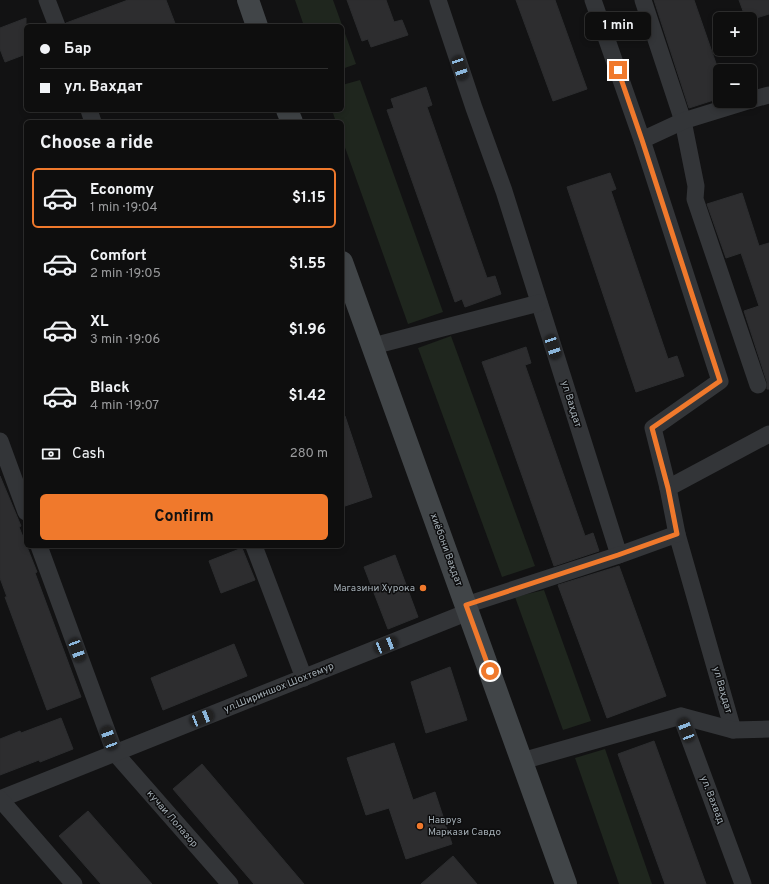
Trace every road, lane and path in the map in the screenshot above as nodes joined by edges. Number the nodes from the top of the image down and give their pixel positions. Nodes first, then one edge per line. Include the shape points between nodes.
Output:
1 (47, 0) edge
2 (248, 0) edge
3 (438, 0) edge
4 (593, 0) edge
5 (642, 0) edge
6 (56, 24) edge
7 (256, 24) edge
8 (769, 95) edge
9 (757, 99) edge
10 (726, 108) edge
11 (683, 121) junction
12 (642, 140) junction
13 (344, 268) edge
14 (539, 303) junction
15 (372, 346) junction
16 (758, 385) dead end
17 (769, 434) edge
18 (0, 441) edge
19 (668, 488) junction
20 (24, 507) edge
21 (677, 534) junction
22 (40, 548) edge
23 (255, 548) edge
24 (618, 555) junction
25 (467, 608) junction
26 (304, 678) junction
27 (681, 716) junction
28 (769, 729) edge
29 (733, 730) junction
30 (115, 753) junction
31 (522, 761) junction
32 (0, 799) edge
33 (74, 884) edge
34 (230, 884) edge
35 (566, 884) edge
36 (743, 884) edge

1 - 6 street
2 - 7 main road
3 - 14 street, ул Ваҳдат via 504,191
4 - 12 street
5 - 11 street
8 - 9 street
10 - 11 street
11 - 12 street
11 - 16 street via 696,186 695,199
12 - 19 street, ул Ваҳдат via 720,381 652,428
13 - 15 main road, хиёбони Ваҳдат
14 - 15 street
14 - 24 street, ул Ваҳдат
15 - 25 main road, хиёбони Ваҳдат
17 - 19 street
18 - 20 street
19 - 21 street, ул Ваҳдат
21 - 24 street
21 - 29 street, ул Ваҳдат
22 - 30 street
23 - 26 street
24 - 25 street, ул.Шириншох Шохтемур
25 - 26 street, ул.Шириншох Шохтемур
25 - 31 main road, хиёбони Ваҳдат
26 - 30 street, ул.Шириншох Шохтемур
27 - 29 street
27 - 31 street
27 - 36 street, ул. Вахвад
28 - 29 street
30 - 32 street, ул.Шириншох Шохтемур
30 - 34 street, кучаи Лолазор
31 - 35 main road, хиёбони Ваҳдат
32 - 33 street

